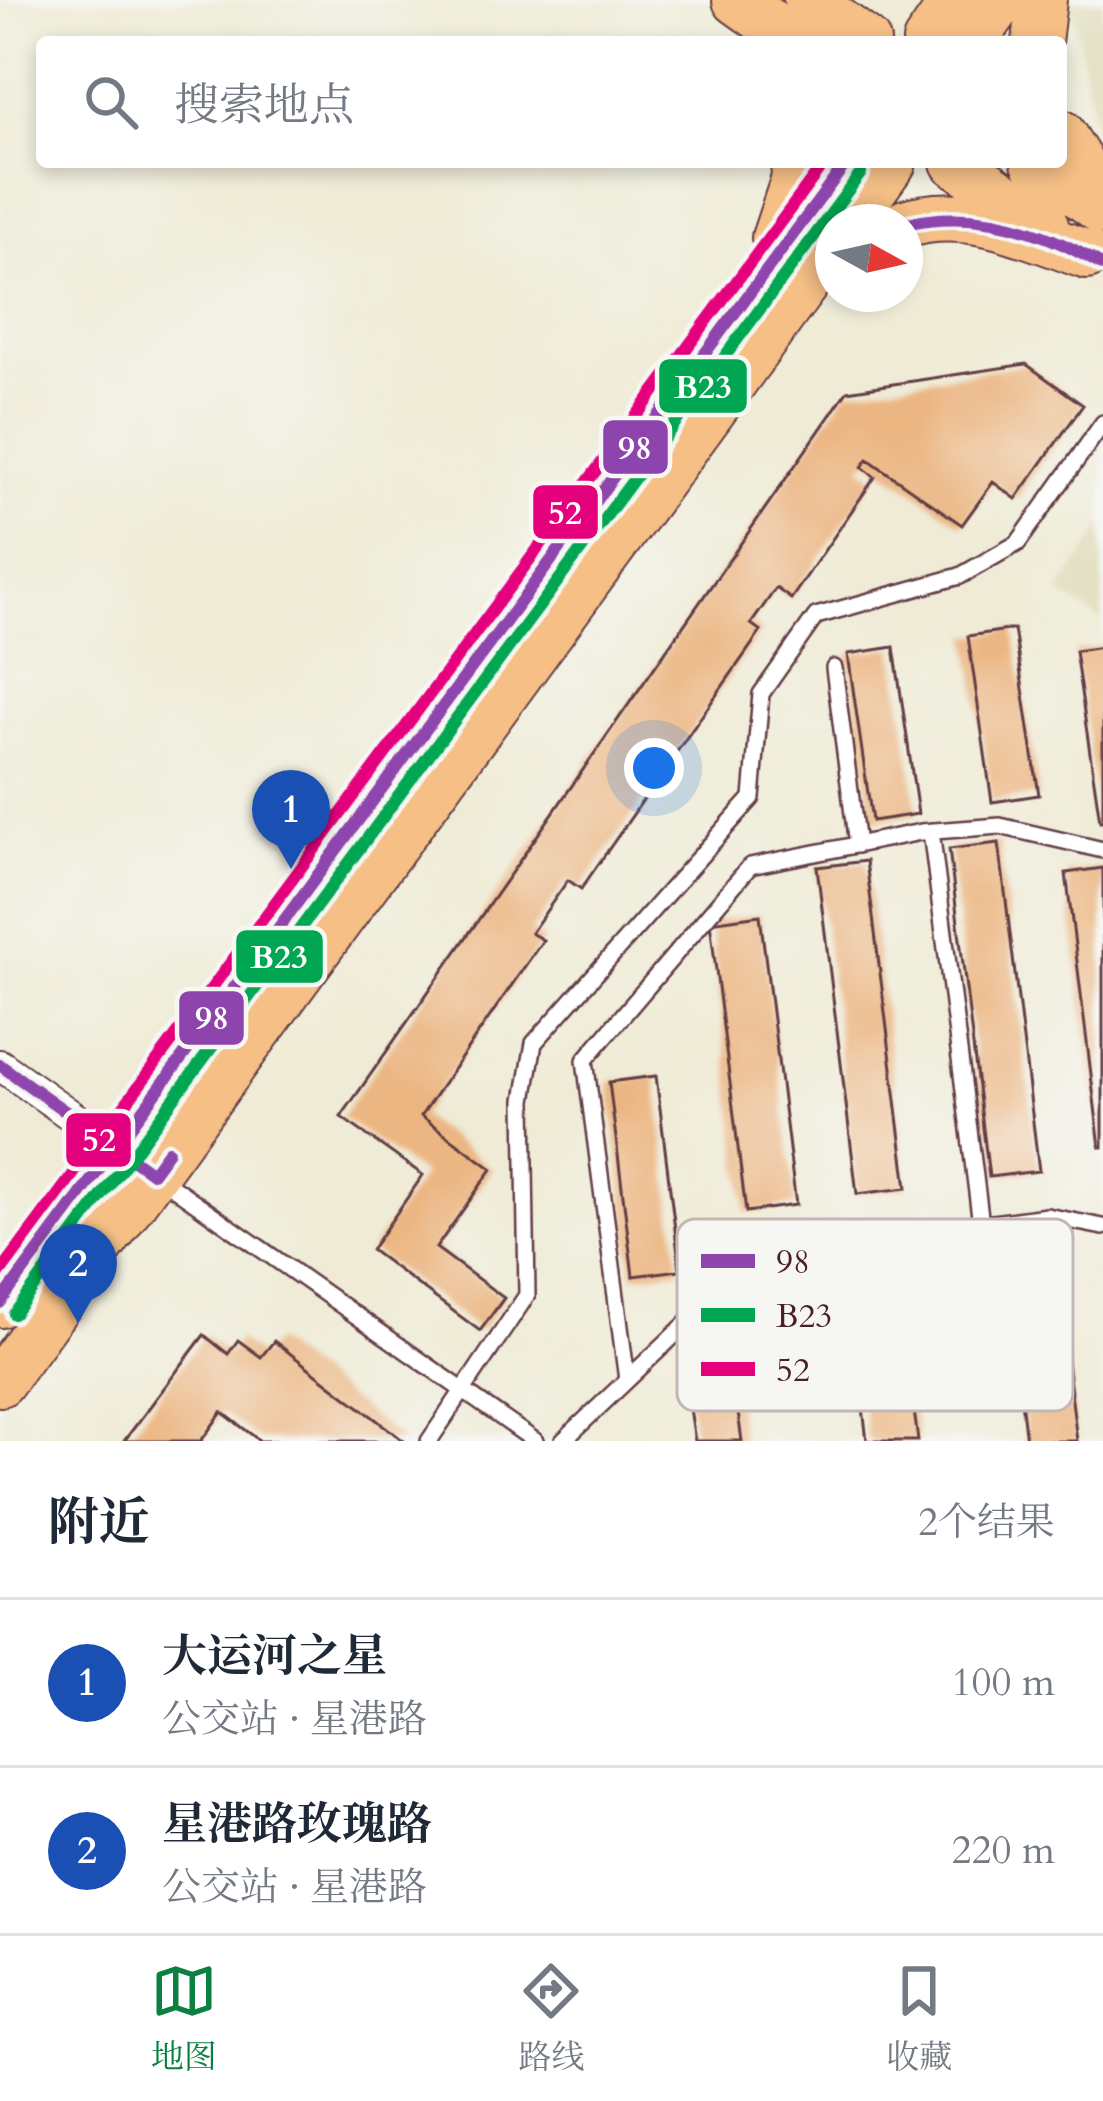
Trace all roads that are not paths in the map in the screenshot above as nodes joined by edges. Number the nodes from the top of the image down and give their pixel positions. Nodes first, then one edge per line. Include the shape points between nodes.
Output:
1 (724, 0) edge
2 (737, 0) edge
3 (808, 0) edge
4 (956, 0) edge
5 (1002, 0) edge
6 (1042, 0) edge
7 (754, 36) edge
8 (788, 36) edge
9 (858, 36) edge
10 (931, 36) edge
11 (976, 36) edge
12 (1038, 36) edge
13 (1067, 143) edge
14 (795, 168) edge
15 (844, 168) edge
16 (888, 168) edge
17 (965, 168) edge
18 (1041, 168) edge
19 (1103, 200) edge
20 (862, 204) edge
21 (923, 218) edge
22 (1098, 244) edge
23 (815, 260) edge
24 (815, 280) edge
25 (763, 308) junction
26 (1103, 424) edge
27 (834, 668) dead end
28 (931, 831) junction
29 (857, 845) junction
30 (1103, 850) edge
31 (0, 1065) edge
32 (134, 1160) junction
33 (980, 1219) edge
34 (1022, 1219) edge
35 (1062, 1219) edge
36 (1073, 1221) edge
37 (1103, 1227) edge
38 (0, 1303) edge
39 (677, 1332) edge
40 (628, 1379) junction
41 (0, 1382) edge
42 (463, 1390) junction
43 (428, 1441) edge
44 (535, 1441) edge
45 (563, 1441) edge

1 - 7 main road
2 - 8 main road
3 - 9 main road
4 - 10 main road
5 - 11 main road
6 - 12 main road
13 - 19 main road
14 - 25 main road
15 - 25 main road
16 - 20 main road
17 - 22 main road
18 - 22 main road
21 - 22 main road via 999,223
23 - 25 main road
24 - 25 main road
25 - 32 main road
26 - 42 lane via 1018,543 960,576 816,616 761,694 752,798 534,1043 524,1100 527,1295
27 - 29 lane
28 - 29 lane
28 - 30 lane via 1000,826
28 - 33 lane
29 - 40 lane via 750,866 585,1060
31 - 32 street
32 - 38 main road
32 - 41 main road
32 - 42 lane
34 - 35 lane
36 - 37 lane
39 - 40 lane
40 - 45 lane
42 - 43 lane
42 - 44 lane

